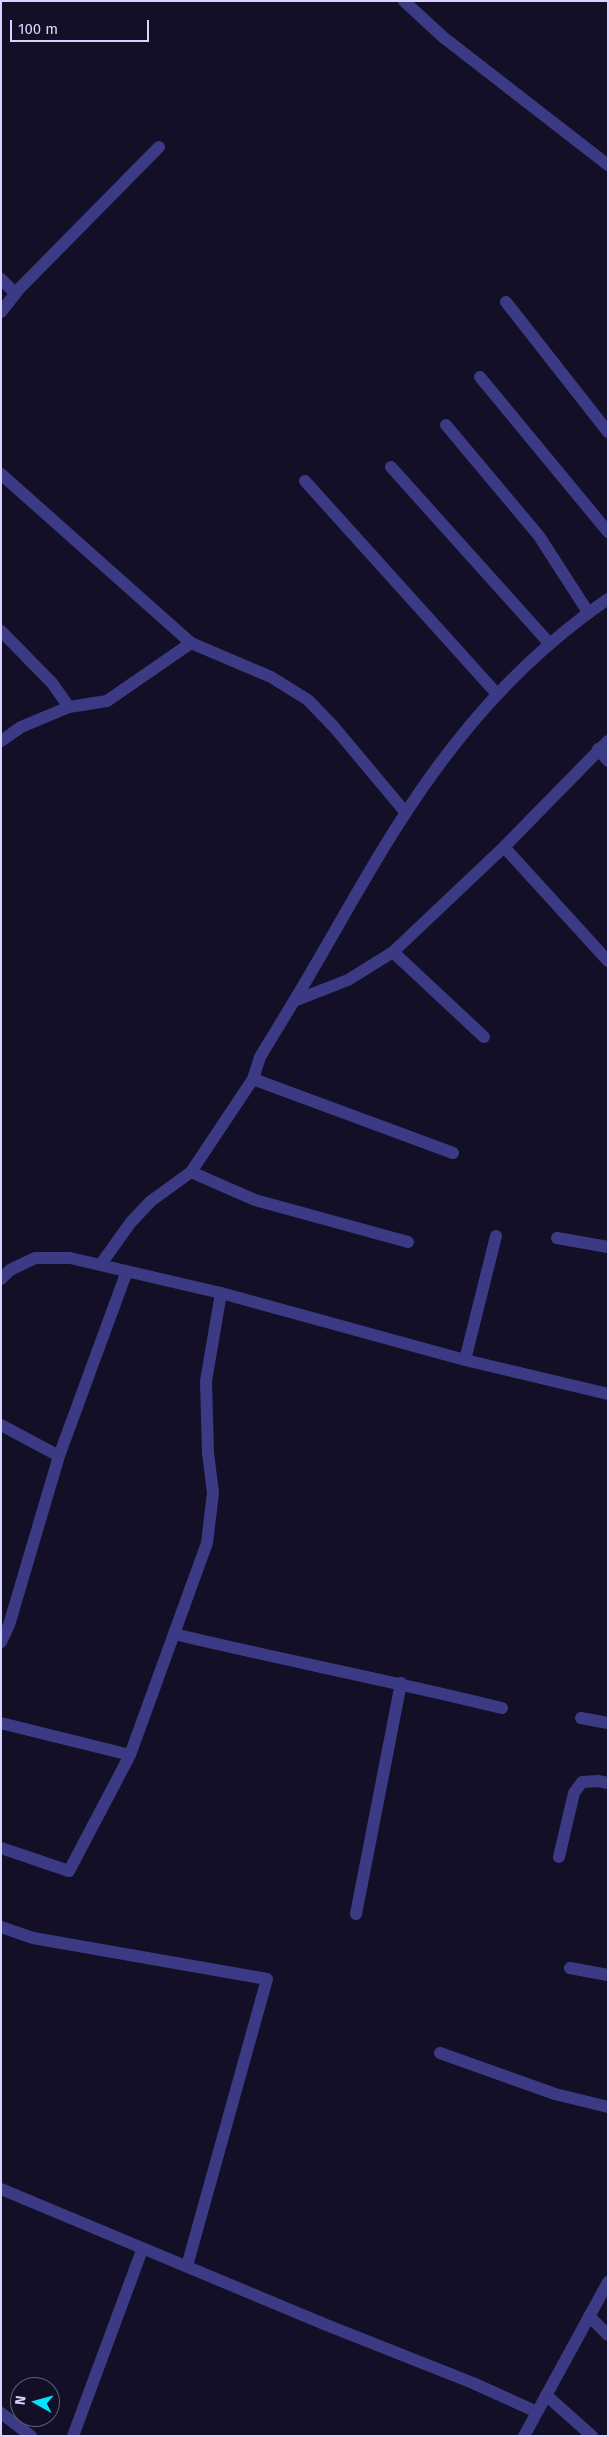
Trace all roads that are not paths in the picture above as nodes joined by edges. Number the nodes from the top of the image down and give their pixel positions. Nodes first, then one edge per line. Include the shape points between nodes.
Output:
1 (404, 1) edge
2 (159, 147) dead end
3 (608, 165) edge
4 (1, 279) edge
5 (15, 293) junction
6 (506, 302) dead end
7 (1, 312) edge
8 (480, 377) dead end
9 (446, 426) dead end
10 (608, 432) edge
11 (391, 467) dead end
12 (1, 474) edge
13 (305, 481) dead end
14 (608, 532) edge
15 (608, 599) edge
16 (588, 612) junction
17 (1, 631) edge
18 (191, 643) junction
19 (550, 644) junction
20 (497, 694) junction
21 (70, 707) junction
22 (1, 741) edge
23 (603, 745) edge
24 (608, 760) edge
25 (406, 813) junction
26 (504, 848) junction
27 (393, 952) junction
28 (608, 961) edge
29 (294, 1001) junction
30 (484, 1037) dead end
31 (253, 1079) junction
32 (453, 1152) dead end
33 (191, 1172) junction
34 (496, 1236) dead end
35 (556, 1238) dead end
36 (408, 1242) dead end
37 (608, 1247) edge
38 (1, 1260) edge
39 (101, 1264) junction
40 (127, 1271) junction
41 (6, 1274) edge
42 (220, 1293) junction
43 (465, 1360) junction
44 (608, 1394) edge
45 (1, 1425) edge
46 (59, 1456) junction
47 (5, 1622) edge
48 (174, 1634) junction
49 (1, 1642) edge
50 (401, 1683) junction
51 (502, 1708) dead end
52 (581, 1718) dead end
53 (1, 1723) edge
54 (608, 1723) edge
55 (130, 1755) junction
56 (608, 1783) edge
57 (1, 1848) edge
58 (559, 1857) dead end
59 (356, 1914) dead end
60 (1, 1927) edge
61 (570, 1968) dead end
62 (608, 1975) edge
63 (440, 2053) dead end
64 (608, 2107) edge
65 (1, 2190) edge
66 (142, 2250) junction
67 (187, 2266) junction
68 (608, 2282) edge
69 (589, 2316) junction
70 (608, 2334) edge
71 (546, 2395) junction
72 (537, 2412) junction
73 (1, 2413) edge
74 (31, 2436) edge
75 (73, 2436) edge
76 (524, 2436) edge
77 (592, 2436) edge

1 - 3 street via 443,37
2 - 5 street
4 - 5 street
5 - 7 street
6 - 10 street
8 - 14 street
9 - 16 street via 539,536
11 - 19 street
12 - 18 street
13 - 20 street
15 - 16 street
16 - 19 street
17 - 21 street via 52,683
18 - 21 street via 107,701
18 - 25 street via 271,677 308,700
19 - 20 street
20 - 25 street via 454,745
21 - 22 street via 21,727
23 - 24 street
23 - 26 street
25 - 29 street
26 - 27 street
26 - 28 street
27 - 29 street via 348,980
27 - 30 street
29 - 31 street via 260,1057
31 - 32 street
31 - 33 street
33 - 36 street via 255,1200
33 - 39 street via 151,1201 131,1222
34 - 43 street
35 - 37 street
38 - 41 street
39 - 40 street
39 - 41 street via 50,1256 35,1258
40 - 42 street
40 - 46 street
42 - 43 street
42 - 48 street via 206,1380 208,1453 213,1493 207,1543
43 - 44 street
45 - 46 street
46 - 47 street
47 - 49 street
48 - 50 street
48 - 55 street
50 - 51 street
50 - 59 street
52 - 54 street
53 - 55 street
55 - 57 street via 69,1871
56 - 58 street via 582,1782 574,1793
60 - 67 street via 33,1938 267,1979
61 - 62 street
63 - 64 street via 555,2094
65 - 66 street
66 - 67 street
66 - 75 street
67 - 72 street
68 - 69 street
69 - 70 street
69 - 71 street
71 - 72 street
71 - 77 street
72 - 76 street
73 - 74 street

